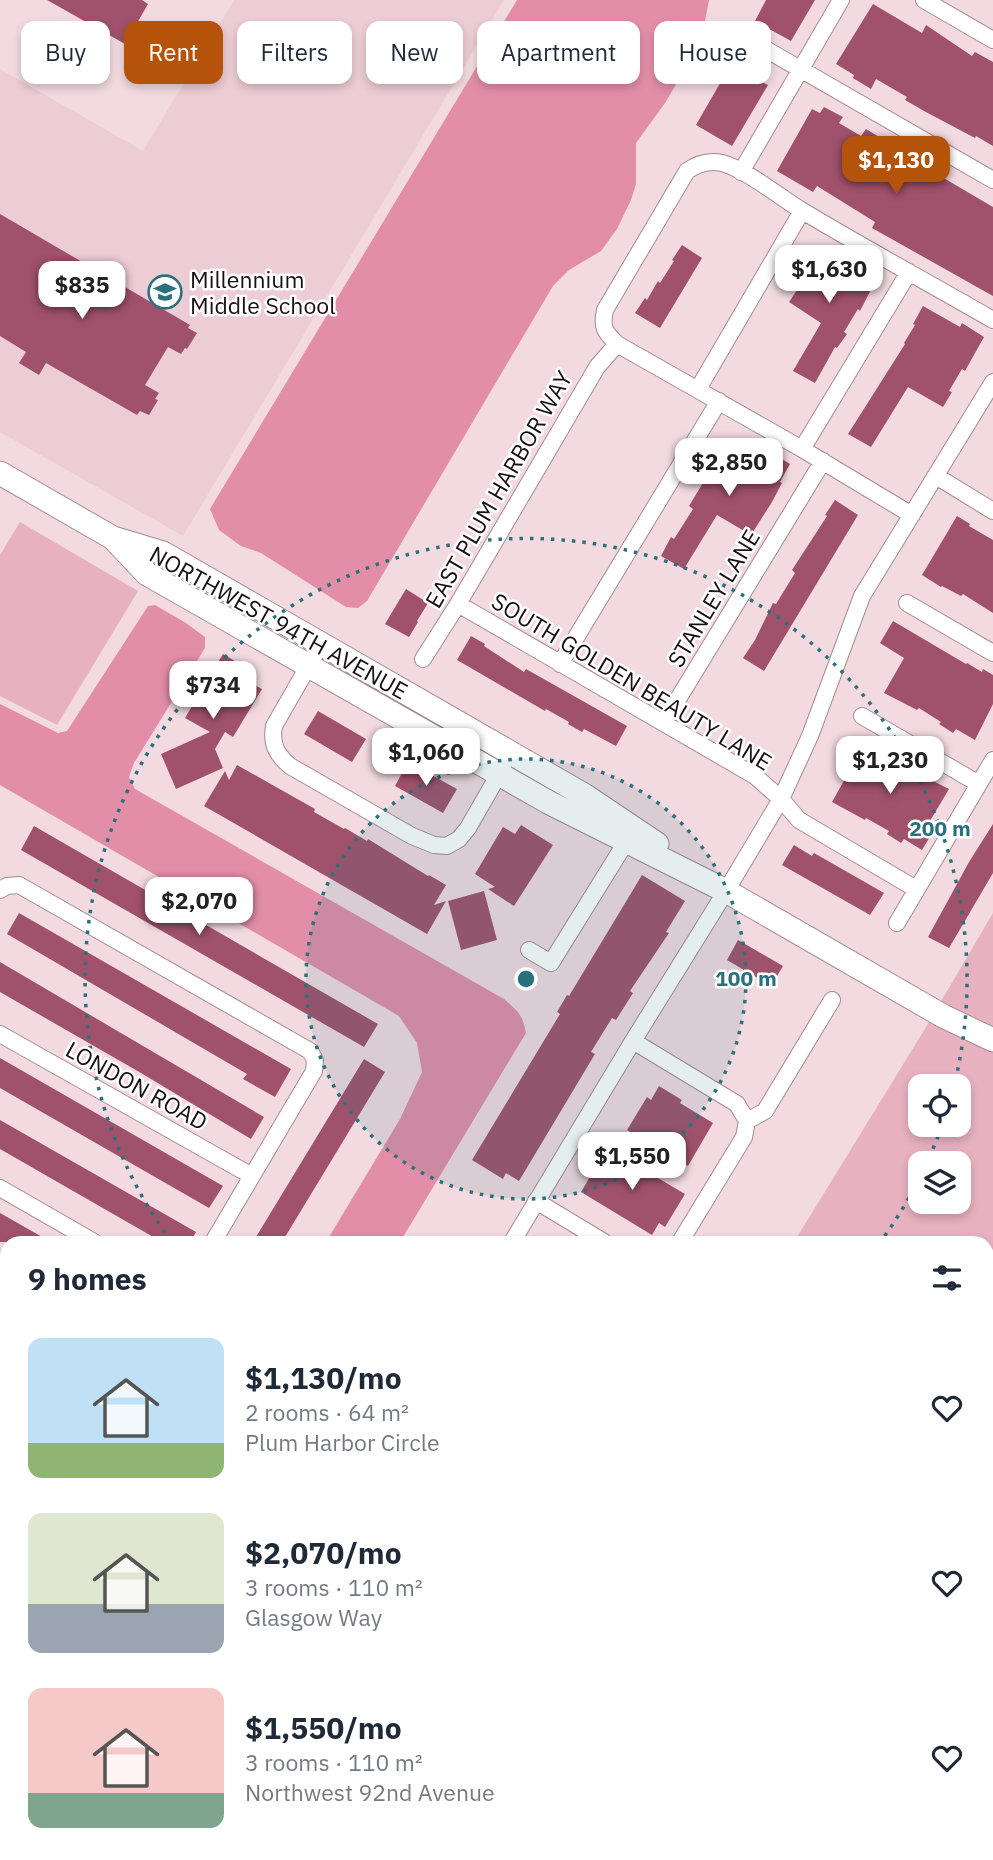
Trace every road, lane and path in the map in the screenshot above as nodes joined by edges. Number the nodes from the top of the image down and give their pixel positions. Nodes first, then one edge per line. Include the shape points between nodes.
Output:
1 (841, 0) edge
2 (924, 0) edge
3 (993, 40) edge
4 (771, 53) edge
5 (801, 69) junction
6 (741, 172) junction
7 (993, 180) edge
8 (802, 211) junction
9 (909, 272) junction
10 (993, 320) edge
11 (617, 344) junction
12 (993, 382) edge
13 (698, 389) junction
14 (719, 401) junction
15 (802, 449) junction
16 (823, 461) junction
17 (0, 473) edge
18 (936, 476) junction
19 (993, 511) edge
20 (912, 515) junction
21 (113, 538) junction
22 (907, 603) dead end
23 (458, 604) junction
24 (321, 644) junction
25 (993, 653) edge
26 (423, 659) dead end
27 (560, 664) junction
28 (309, 665) junction
29 (862, 716) dead end
30 (664, 722) junction
31 (511, 752) junction
32 (993, 761) edge
33 (499, 774) junction
34 (979, 783) junction
35 (781, 799) junction
36 (626, 842) junction
37 (4, 888) edge
38 (916, 889) junction
39 (726, 891) junction
40 (897, 923) dead end
41 (529, 950) dead end
42 (832, 1000) dead end
43 (0, 1034) edge
44 (993, 1040) edge
45 (632, 1041) junction
46 (747, 1121) junction
47 (252, 1177) junction
48 (0, 1188) edge
49 (536, 1201) junction
50 (84, 1236) edge
51 (217, 1236) edge
52 (516, 1236) edge
53 (594, 1236) edge
54 (684, 1236) edge

1 - 5 street
2 - 3 street
4 - 5 street
5 - 6 street
5 - 7 street
6 - 8 street
6 - 11 street via 709,162 687,171 605,310 605,332
8 - 9 street
8 - 13 street
9 - 10 street
9 - 15 street
11 - 13 street
11 - 23 street, EAST PLUM HARBOR WAY via 597,367
12 - 18 street
13 - 14 street
14 - 15 street
14 - 27 street
15 - 16 street
16 - 20 street
16 - 30 street, STANLEY LANE
17 - 21 street, NORTHWEST 94TH AVENUE
18 - 19 street
18 - 20 street
20 - 35 street via 862,596 810,736
21 - 24 street, NORTHWEST 94TH AVENUE via 163,552
21 - 28 street, NORTHWEST 94TH AVENUE via 147,574
22 - 25 street
23 - 26 street, EAST PLUM HARBOR WAY
23 - 27 street, SOUTH GOLDEN BEAUTY LANE
24 - 28 street
24 - 31 street, NORTHWEST 94TH AVENUE
27 - 30 street, SOUTH GOLDEN BEAUTY LANE
28 - 33 street, NORTHWEST 94TH AVENUE
28 - 33 street via 274,726 275,750 290,766 412,836 447,846 459,839
29 - 34 street
30 - 35 street, SOUTH GOLDEN BEAUTY LANE via 755,776
31 - 33 street
31 - 39 street, NORTHWEST 94TH AVENUE via 584,795
32 - 34 street
33 - 36 street, NORTHWEST 94TH AVENUE
34 - 38 street
35 - 38 street, SOUTH GOLDEN BEAUTY LANE via 799,820
35 - 39 street
36 - 39 street, NORTHWEST 94TH AVENUE
36 - 41 street via 551,963
37 - 47 street via 19,885 310,1051 314,1070
38 - 40 street
39 - 44 street, NORTHWEST 94TH AVENUE
39 - 45 street
42 - 46 street via 765,1111
43 - 47 street, LONDON ROAD
45 - 46 street via 737,1104
45 - 49 street
46 - 54 street via 744,1137
47 - 51 street
48 - 50 street
49 - 52 street
49 - 53 street

